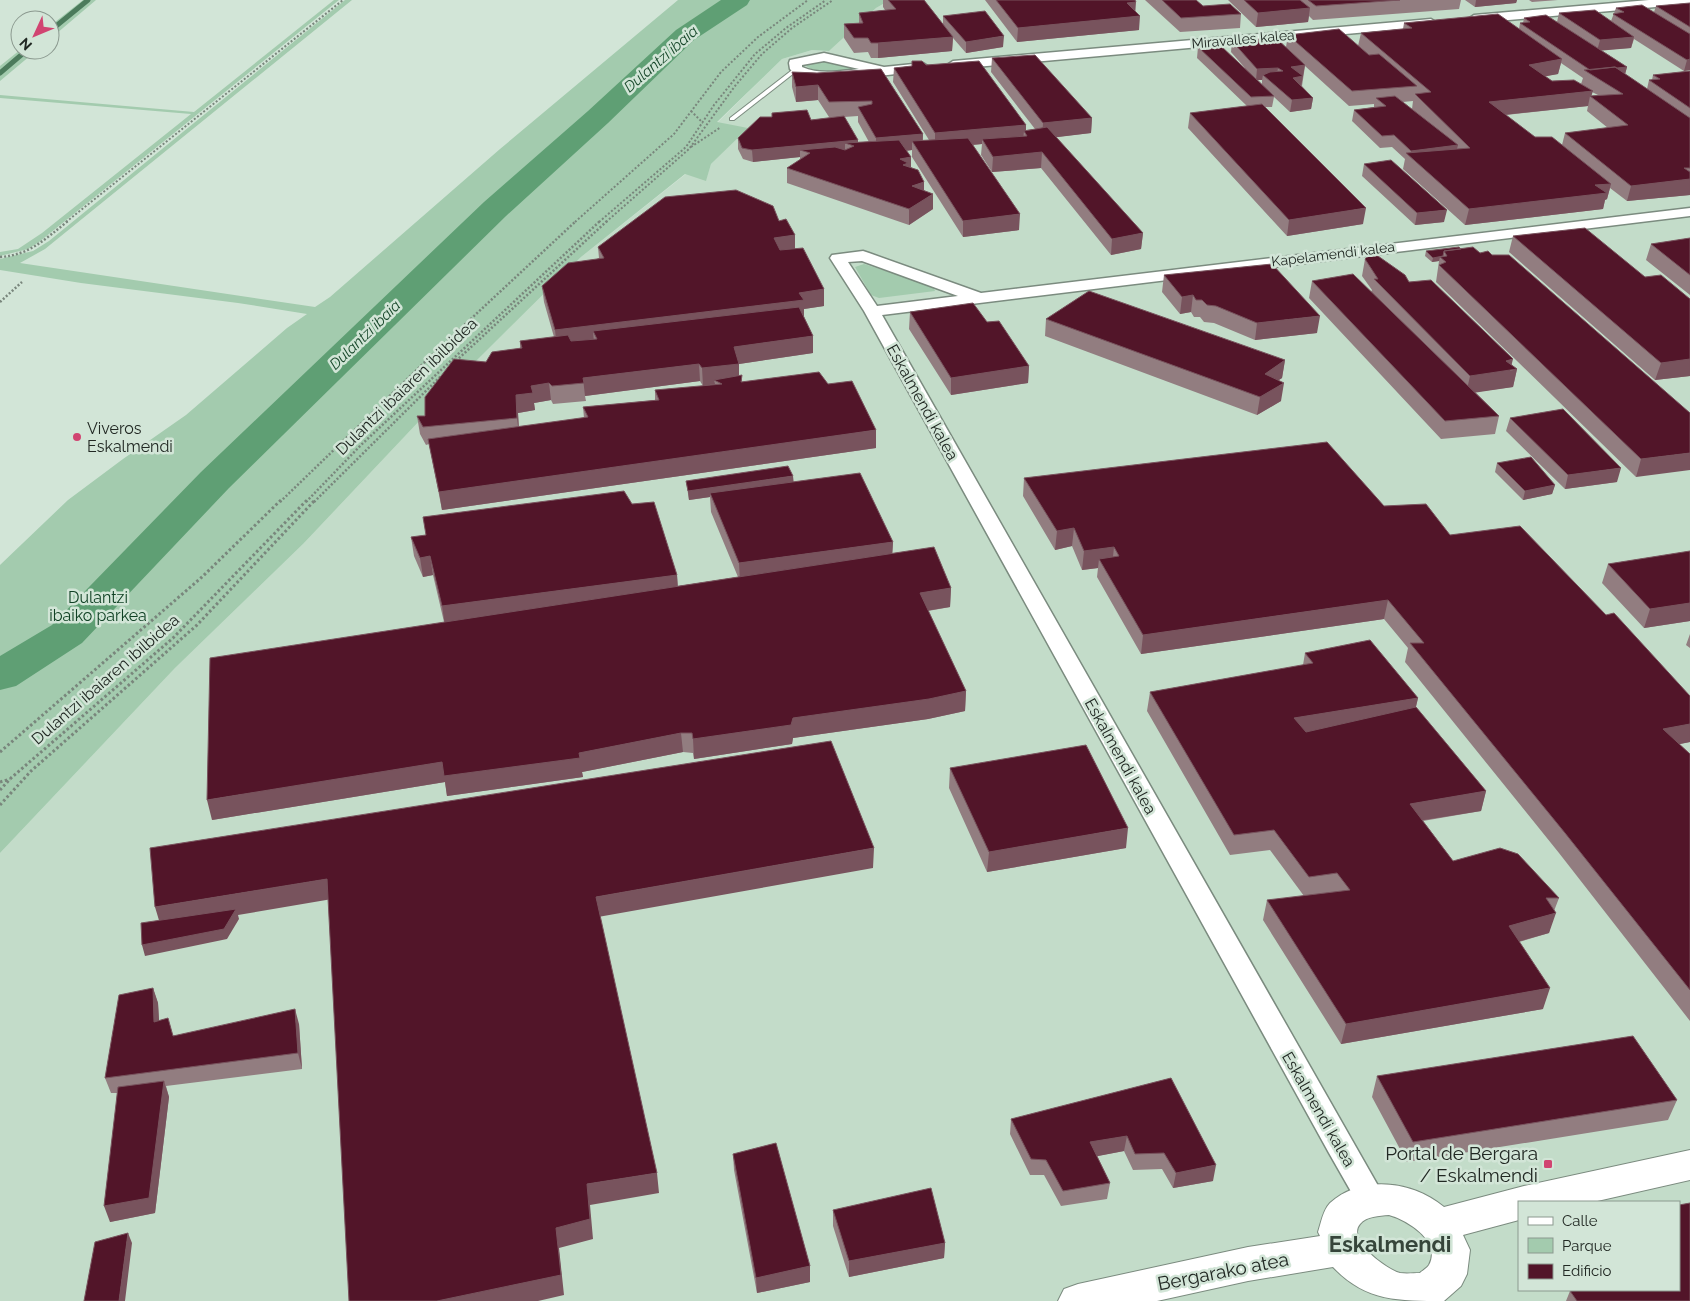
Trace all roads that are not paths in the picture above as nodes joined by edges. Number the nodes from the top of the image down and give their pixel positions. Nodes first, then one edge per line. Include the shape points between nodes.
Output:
1 (1690, 0) edge
2 (1462, 20) edge
3 (1442, 22) edge
4 (796, 69) junction
5 (886, 70) junction
6 (732, 119) dead end
7 (1690, 212) edge
8 (977, 297) junction
9 (872, 311) junction
10 (1690, 1165) edge
11 (1371, 1200) junction
12 (1528, 1201) edge
13 (1518, 1204) edge
14 (1438, 1225) junction
15 (1339, 1249) junction
16 (1434, 1296) edge
17 (1078, 1301) edge

1 - 2 street
3 - 5 street, Miravalles kalea
4 - 5 street, Miravalles kalea via 824,76
4 - 5 street, Miravalles kalea via 795,63 824,57
4 - 6 lane
7 - 8 street, Kapelamendi kalea
8 - 9 street, Kapelamendi kalea
8 - 9 street, Kapelamendi kalea via 863,256 838,258
9 - 11 street, Eskalmendi kalea
10 - 12 street
11 - 14 street via 1389,1199 1408,1204
11 - 15 street via 1354,1206 1342,1217 1337,1232
13 - 14 street
14 - 16 street via 1450,1250 1447,1274
15 - 16 street via 1347,1264 1376,1287 1394,1293
15 - 17 street, Bergarako atea via 1248,1264

